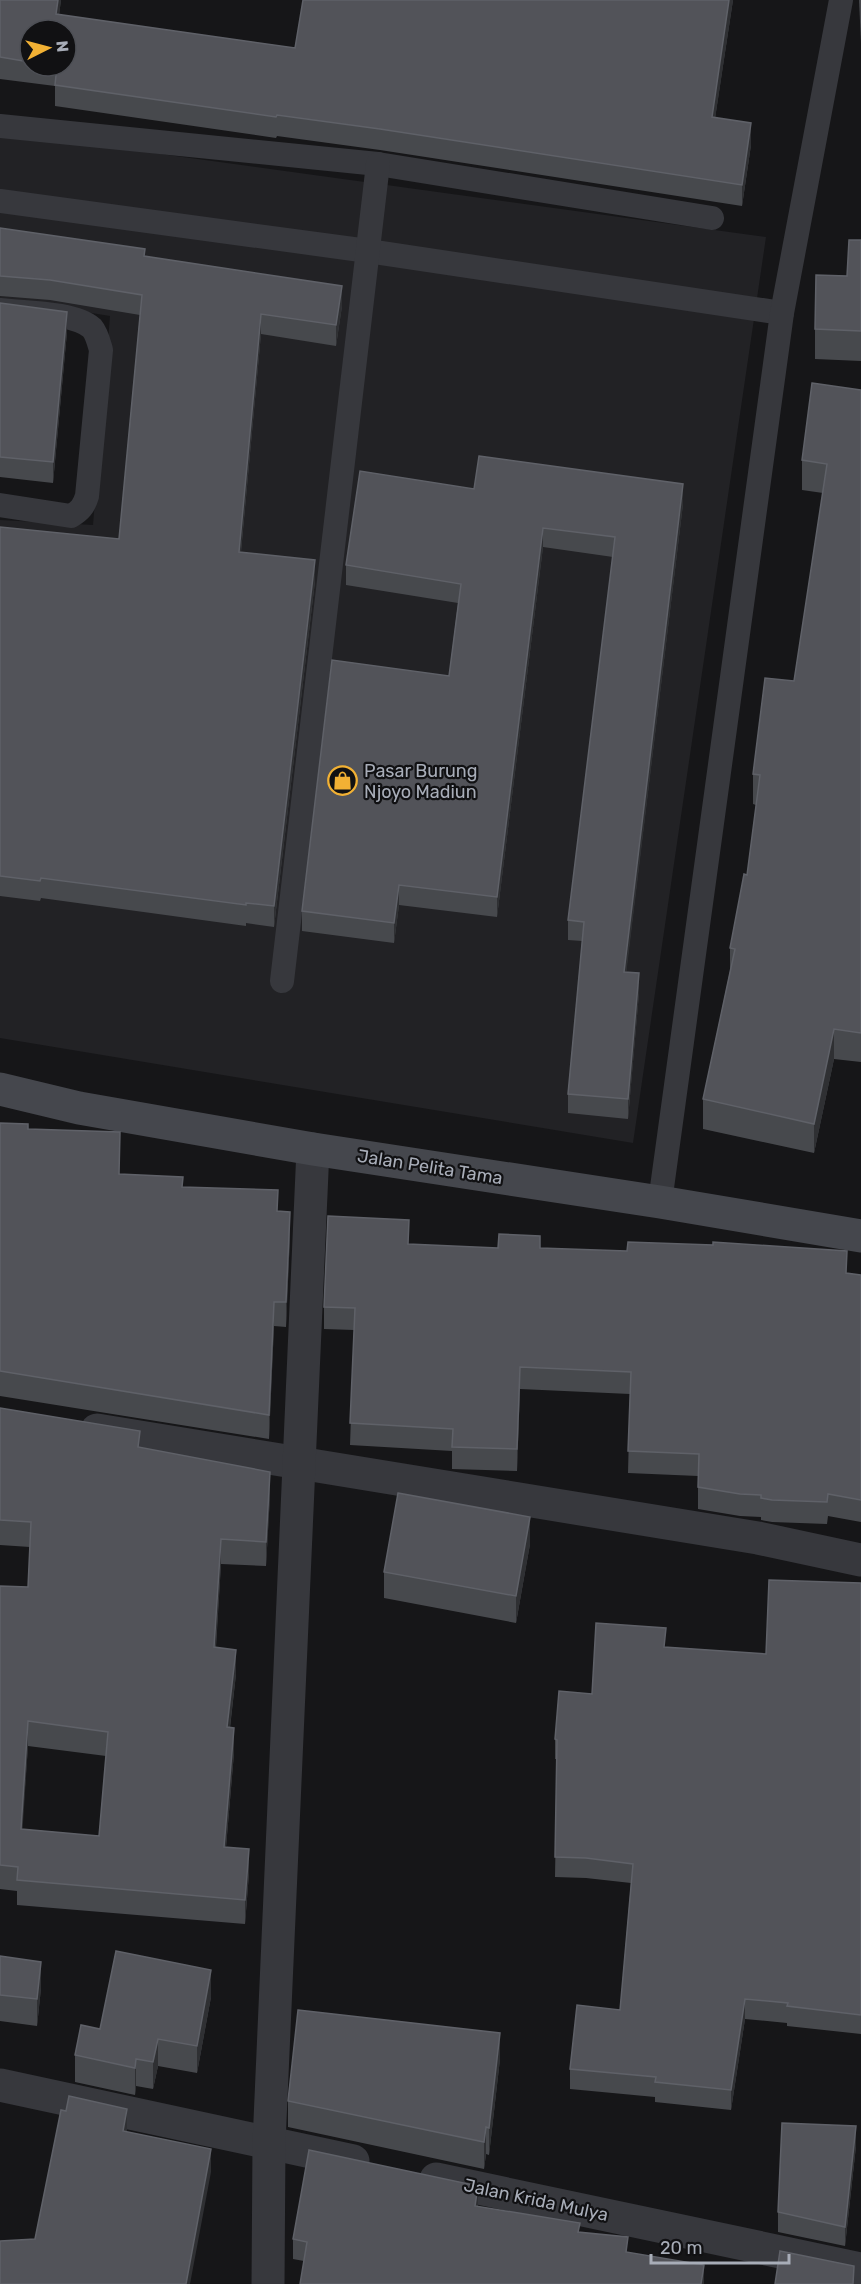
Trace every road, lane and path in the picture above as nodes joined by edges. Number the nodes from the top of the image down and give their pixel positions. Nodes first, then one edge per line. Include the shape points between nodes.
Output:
1 (841, 0) edge
2 (0, 126) edge
3 (378, 164) junction
4 (0, 201) edge
5 (712, 218) dead end
6 (368, 251) junction
7 (0, 310) edge
8 (782, 313) junction
9 (0, 505) edge
10 (282, 981) dead end
11 (0, 1089) edge
12 (313, 1149) junction
13 (660, 1202) junction
14 (861, 1236) edge
15 (69, 1426) edge
16 (300, 1464) junction
17 (861, 1560) edge
18 (0, 2085) edge
19 (269, 2143) junction
20 (861, 2269) edge
21 (268, 2284) edge

1 - 8 lane
2 - 3 lane
3 - 5 lane
3 - 6 lane
4 - 6 lane
6 - 8 lane
6 - 10 lane
7 - 9 lane via 76,319 92,329 101,350 84,505 71,516
8 - 13 lane
11 - 12 street, Jalan Pelita Tama via 79,1108
12 - 13 street, Jalan Pelita Tama
12 - 16 street
13 - 14 street, Jalan Pelita Tama
15 - 16 street
16 - 17 street via 758,1538
16 - 19 street
18 - 19 street, Jalan Krida Mulya
19 - 20 street, Jalan Krida Mulya
19 - 21 street

